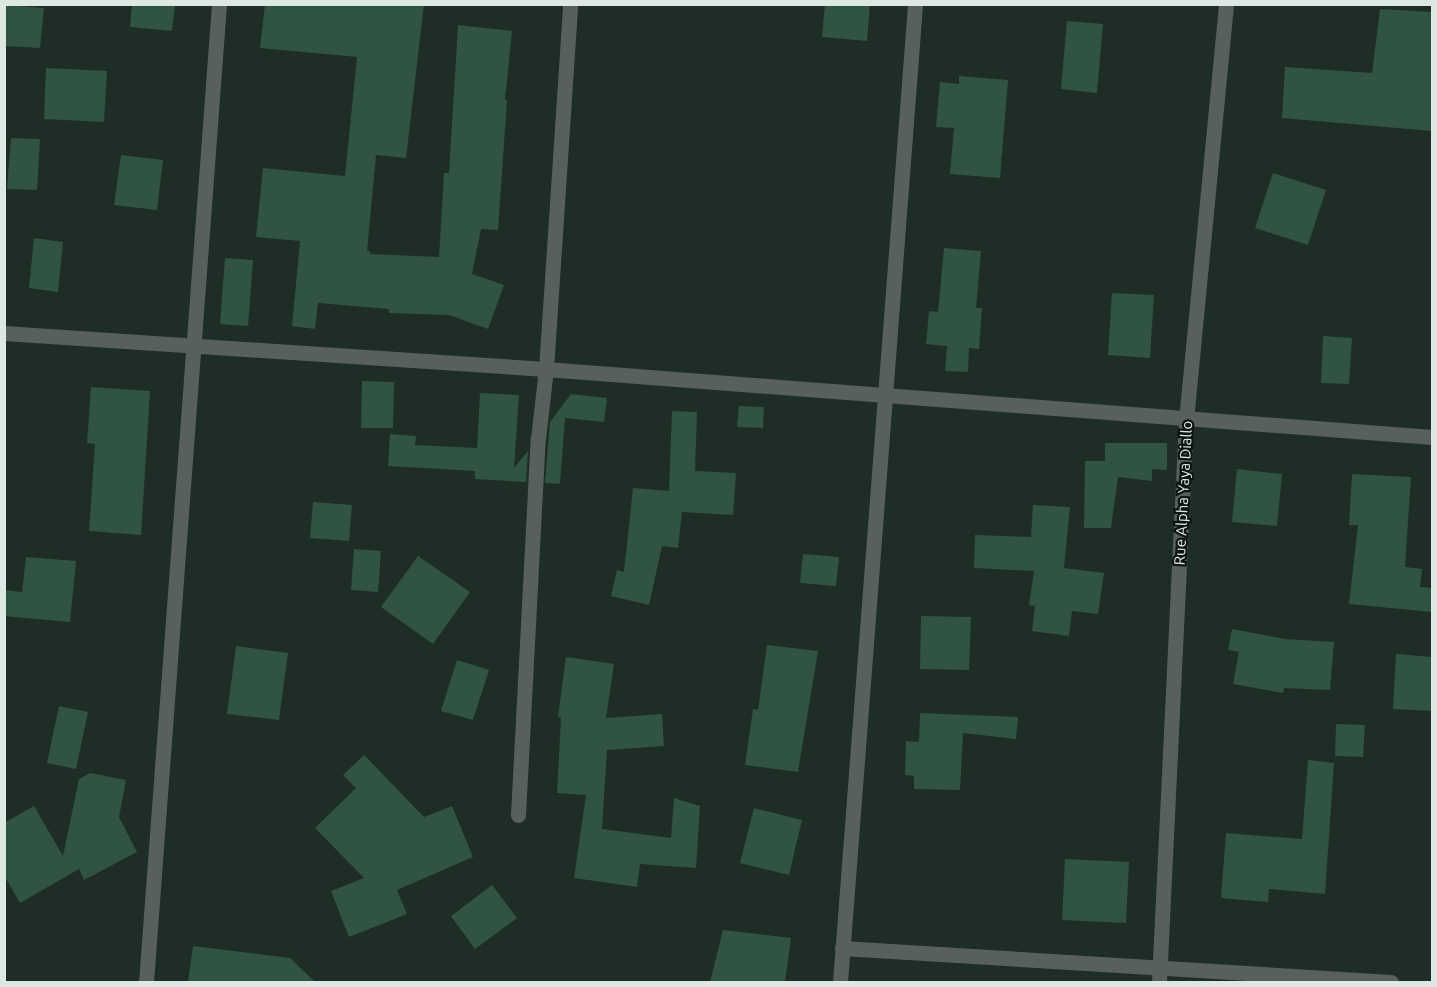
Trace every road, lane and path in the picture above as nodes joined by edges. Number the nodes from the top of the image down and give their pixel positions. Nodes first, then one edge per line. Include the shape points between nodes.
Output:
1 (219, 4) edge
2 (570, 4) edge
3 (915, 4) edge
4 (1226, 4) edge
5 (4, 333) edge
6 (193, 347) junction
7 (546, 369) junction
8 (885, 397) junction
9 (1186, 420) junction
10 (1432, 437) edge
11 (518, 815) dead end
12 (842, 948) junction
13 (1160, 975) edge
14 (146, 982) edge
15 (840, 982) edge
16 (1391, 982) edge

1 - 6 street
2 - 7 street
3 - 8 street
4 - 9 street, Rue Alpha Yaya Diallo
5 - 6 street
6 - 7 street
6 - 14 street
7 - 8 street
7 - 11 street via 538,439
8 - 9 street
8 - 12 street
9 - 10 street
9 - 13 street, Rue Alpha Yaya Diallo
12 - 13 street
12 - 15 street
13 - 16 street

